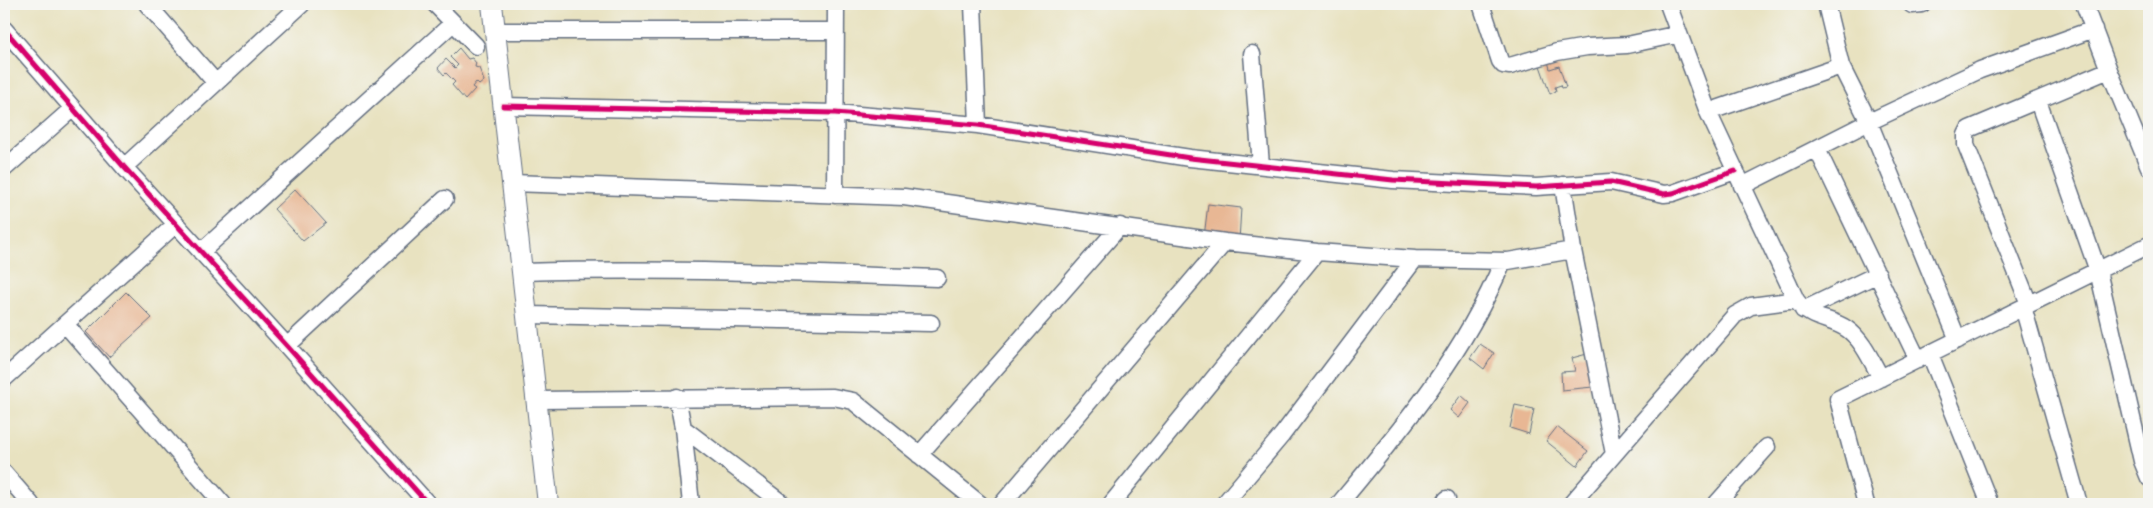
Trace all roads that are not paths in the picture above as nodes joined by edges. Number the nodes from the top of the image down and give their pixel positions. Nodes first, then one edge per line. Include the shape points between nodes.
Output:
1 (147, 4) edge
2 (302, 4) edge
3 (435, 4) edge
4 (492, 4) edge
5 (836, 4) edge
6 (973, 4) edge
7 (1480, 4) edge
8 (1668, 4) edge
9 (1826, 4) edge
10 (2084, 4) edge
11 (453, 23) junction
12 (4, 29) edge
13 (2094, 30) junction
14 (495, 31) junction
15 (836, 31) junction
16 (1679, 34) junction
17 (476, 46) dead end
18 (1252, 54) dead end
19 (1840, 66) junction
20 (2109, 70) junction
21 (216, 83) junction
22 (2038, 100) junction
23 (503, 106) junction
24 (73, 108) junction
25 (1708, 112) junction
26 (835, 113) junction
27 (1870, 122) junction
28 (978, 125) junction
29 (1817, 149) junction
30 (1261, 165) junction
31 (124, 167) junction
32 (2149, 167) edge
33 (4, 170) edge
34 (1735, 171) junction
35 (512, 183) junction
36 (1563, 185) junction
37 (1742, 186) junction
38 (835, 194) junction
39 (445, 199) dead end
40 (176, 224) junction
41 (1120, 226) junction
42 (1225, 242) junction
43 (1573, 250) junction
44 (2148, 251) edge
45 (201, 252) junction
46 (1317, 252) junction
47 (1415, 259) junction
48 (1502, 261) junction
49 (2098, 270) junction
50 (522, 272) junction
51 (1878, 274) junction
52 (937, 278) dead end
53 (1800, 305) junction
54 (2026, 306) junction
55 (528, 316) junction
56 (931, 323) dead end
57 (65, 324) junction
58 (1958, 340) junction
59 (287, 346) junction
60 (1924, 357) junction
61 (1881, 378) junction
62 (4, 379) edge
63 (677, 398) junction
64 (538, 400) junction
65 (683, 428) junction
66 (1767, 447) dead end
67 (1614, 454) junction
68 (920, 455) junction
69 (4, 473) edge
70 (2149, 478) edge
71 (972, 502) edge
72 (31, 504) edge
73 (223, 504) edge
74 (428, 504) edge
75 (548, 504) edge
76 (691, 504) edge
77 (783, 504) edge
78 (1002, 504) edge
79 (1111, 504) edge
80 (1224, 504) edge
81 (1338, 504) edge
82 (1571, 504) edge
83 (1716, 504) edge
84 (1866, 504) edge
85 (1990, 504) edge
86 (2079, 504) edge

1 - 21 street
2 - 21 street
3 - 11 street
4 - 14 street
5 - 15 street
6 - 28 street
7 - 16 street via 1503,65 1510,66 1557,52 1627,45
8 - 16 street
9 - 19 street
10 - 13 street
11 - 17 street
11 - 45 street
12 - 24 street
13 - 20 street
13 - 27 street via 1980,70
14 - 15 street
14 - 23 street
15 - 26 street
16 - 25 street
18 - 30 street
19 - 25 street
19 - 27 street
20 - 22 street
20 - 32 street
21 - 31 street
22 - 49 street
22 - 54 street via 1969,130 1965,140
23 - 26 street
23 - 35 street
24 - 31 street
24 - 33 street
25 - 34 street
26 - 28 street
26 - 38 street
27 - 29 street
27 - 58 street
28 - 30 street via 1190,158
29 - 37 street
29 - 51 street
30 - 36 street via 1393,180 1536,187
31 - 40 street
34 - 36 street via 1664,194 1611,182
34 - 37 street
35 - 38 street
35 - 50 street
36 - 43 street
37 - 53 street
38 - 41 street via 904,197
39 - 59 street
40 - 45 street
40 - 57 street
41 - 42 street
41 - 68 street
42 - 46 street
42 - 78 street
43 - 48 street
43 - 67 street
44 - 49 street
45 - 59 street
46 - 47 street
46 - 79 street
47 - 48 street
47 - 80 street via 1282,435
48 - 81 street via 1491,288 1442,373
49 - 54 street
49 - 70 street via 2142,462
50 - 52 street via 722,270
50 - 55 street
51 - 53 street
51 - 60 street
53 - 61 street via 1847,329 1857,338
53 - 67 street via 1751,306 1735,316
54 - 58 street
54 - 86 street
55 - 56 street
55 - 64 street
57 - 62 street
57 - 73 street
58 - 60 street
59 - 74 street
60 - 61 street
60 - 85 street
61 - 84 street via 1838,399
63 - 64 street
63 - 65 street
63 - 68 street via 833,397 853,401
64 - 75 street
65 - 76 street
65 - 77 street
66 - 83 street
67 - 82 street
68 - 71 street
69 - 72 street

